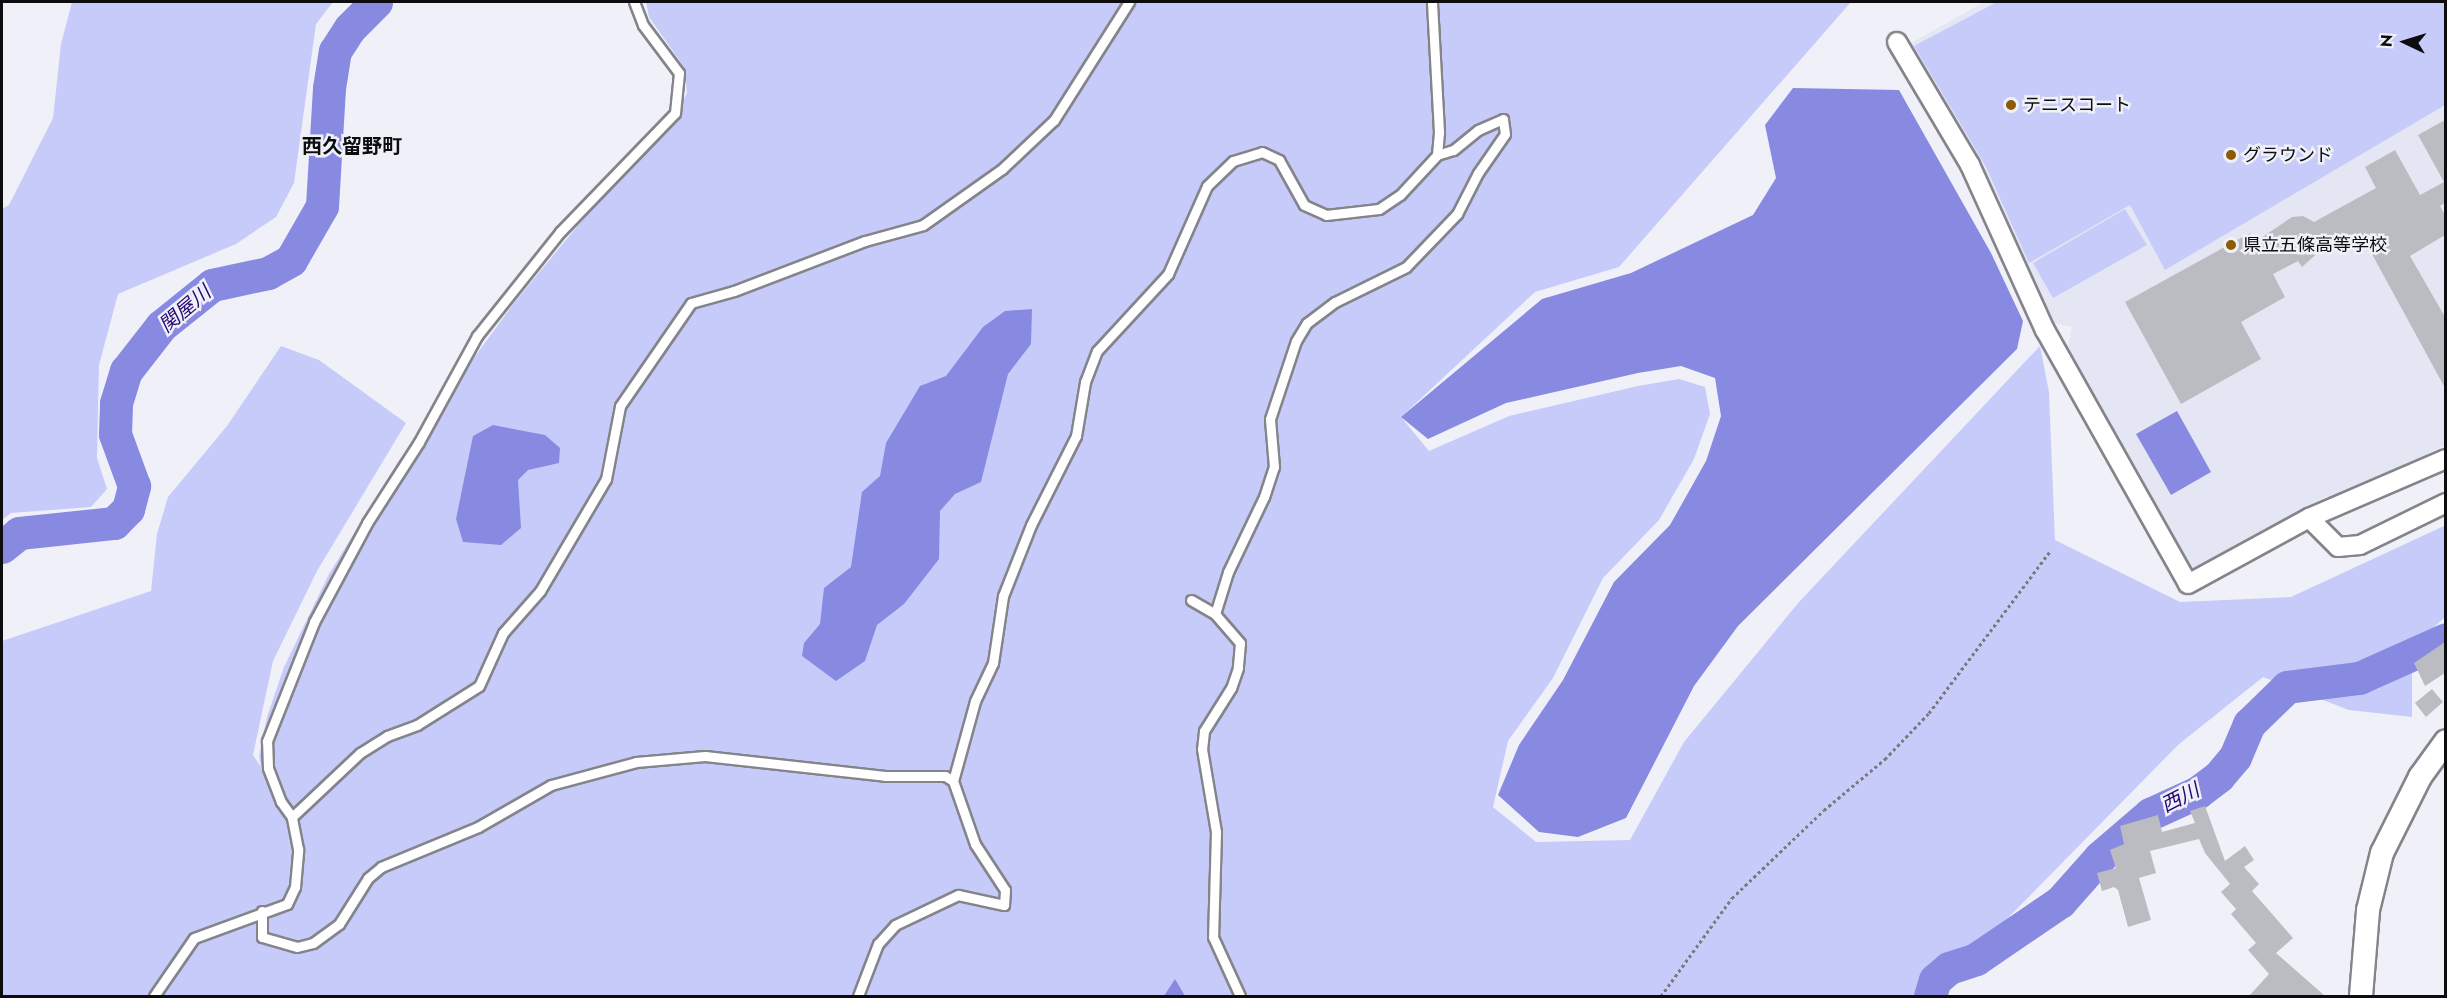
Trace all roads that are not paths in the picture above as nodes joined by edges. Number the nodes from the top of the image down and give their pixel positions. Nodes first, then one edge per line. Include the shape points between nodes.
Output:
1 (634, 2) edge
2 (1129, 2) edge
3 (1432, 2) edge
4 (1897, 42) dead end
5 (1437, 155) junction
6 (2445, 459) edge
7 (2445, 503) edge
8 (2309, 518) junction
9 (1191, 600) dead end
10 (1215, 614) junction
11 (2445, 741) edge
12 (953, 781) junction
13 (292, 817) junction
14 (262, 911) junction
15 (154, 996) edge
16 (858, 996) edge
17 (1240, 996) edge
18 (2361, 996) edge

1 - 13 lane via 643,25 679,73 675,113 560,232 477,336 419,442 361,533 314,622 267,741 268,768 281,802
2 - 13 lane via 1054,120 1002,169 923,225 886,234 734,291 691,303 620,406 606,479 540,591 503,633 479,686 466,697 360,753
3 - 5 lane
4 - 8 street via 1970,165 2045,330 2188,584
5 - 10 lane via 1453,150 1478,130 1503,119 1504,134 1457,214 1406,267 1335,302 1307,323 1296,341 1270,419 1274,467 1228,572
5 - 12 lane via 1401,195 1379,209 1326,215 1304,205 1279,160 1262,152 1233,161 1207,186 1168,274 1097,351 1084,382 1076,436 1031,525 1002,596 993,663 975,701
6 - 8 street
7 - 8 street via 2360,545 2338,547
9 - 10 lane
10 - 17 lane via 1240,643 1231,688 1204,731 1202,749 1216,832 1214,937
11 - 18 street via 2420,777 2382,854 2368,910
12 - 14 lane via 945,776 885,776 705,756 636,762 551,785 478,827 381,867 368,878 339,924 313,943 297,947 262,937
12 - 16 lane via 975,844 1005,890 1004,905 958,895 895,925 878,944
13 - 14 lane via 298,849 295,887 287,904
14 - 15 lane via 194,938

